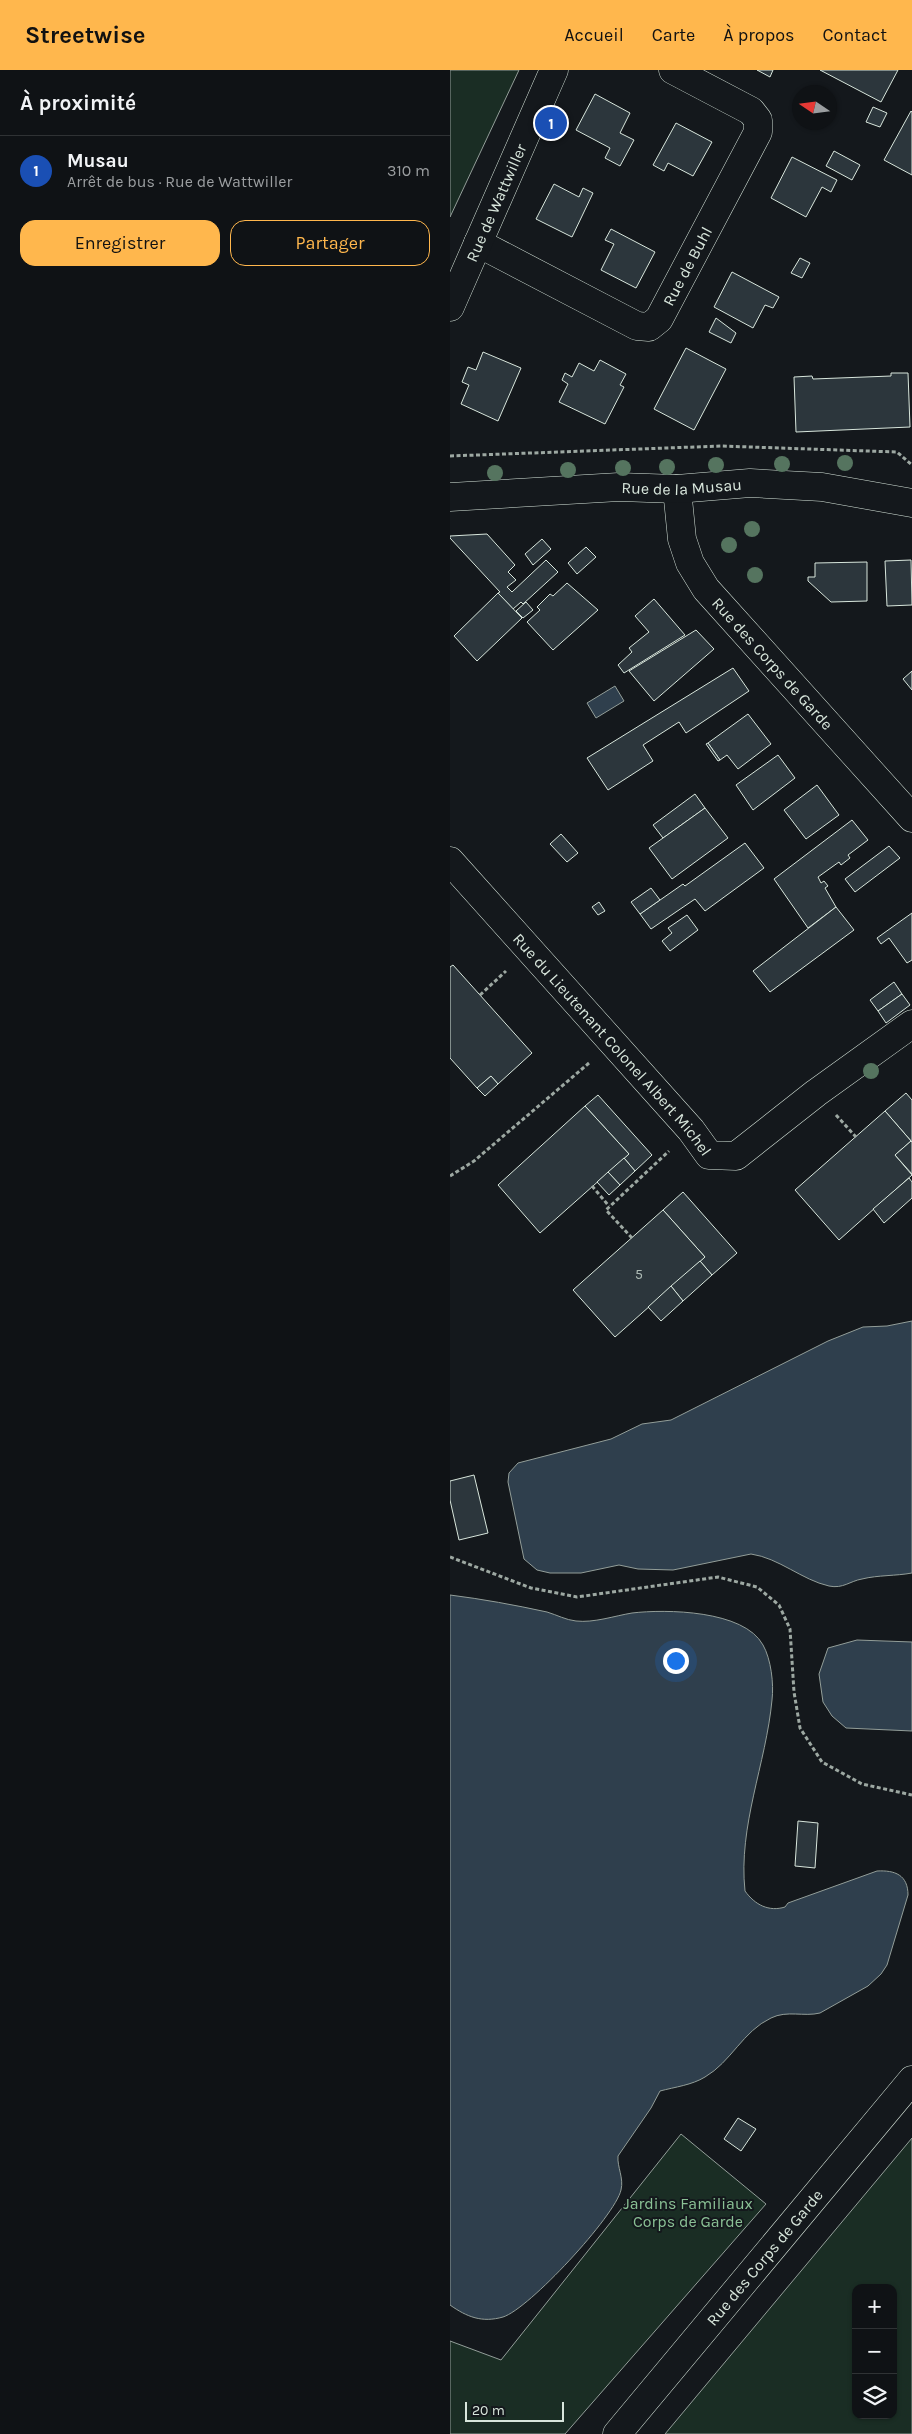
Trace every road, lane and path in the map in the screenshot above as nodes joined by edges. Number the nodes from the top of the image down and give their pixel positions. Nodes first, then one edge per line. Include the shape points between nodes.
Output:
1 (554, 70) edge
2 (673, 70) edge
3 (478, 243) junction
4 (450, 307) edge
5 (450, 456) edge
6 (912, 465) edge
7 (677, 489) junction
8 (450, 497) edge
9 (912, 503) edge
10 (912, 818) edge
11 (450, 861) edge
12 (529, 950) junction
13 (480, 995) dead end
14 (912, 1024) edge
15 (614, 1042) junction
16 (691, 1130) junction
17 (450, 1176) edge
18 (592, 1186) dead end
19 (609, 1206) junction
20 (632, 1238) dead end
21 (450, 1557) edge
22 (912, 1794) edge
23 (912, 2080) edge
24 (617, 2434) edge

1 - 3 street, Rue de Wattwiller
2 - 3 street, Rue de Buhl via 750,111 758,120 758,132 659,319 649,327 637,326
3 - 4 street, Rue de Wattwiller
5 - 6 path via 740,446 897,452
7 - 8 street, Rue de la Musau via 619,487
7 - 9 street, Rue de la Musau via 750,483 822,487
7 - 10 street, Rue des Corps de Garde via 682,540 690,563 706,589
11 - 12 street, Rue du Lieutenant Colonel Albert Michel
12 - 13 path
12 - 15 street, Rue du Lieutenant Colonel Albert Michel
14 - 16 street, Rue du Lieutenant Colonel Albert Michel via 736,1156 709,1155
15 - 16 street, Rue du Lieutenant Colonel Albert Michel
15 - 17 path via 474,1161
16 - 19 path
18 - 19 path
19 - 20 path via 606,1210
21 - 22 path via 531,1588 577,1597 718,1577 756,1587 779,1605 790,1629 800,1728 822,1762 862,1784
23 - 24 street, Rue des Corps de Garde

